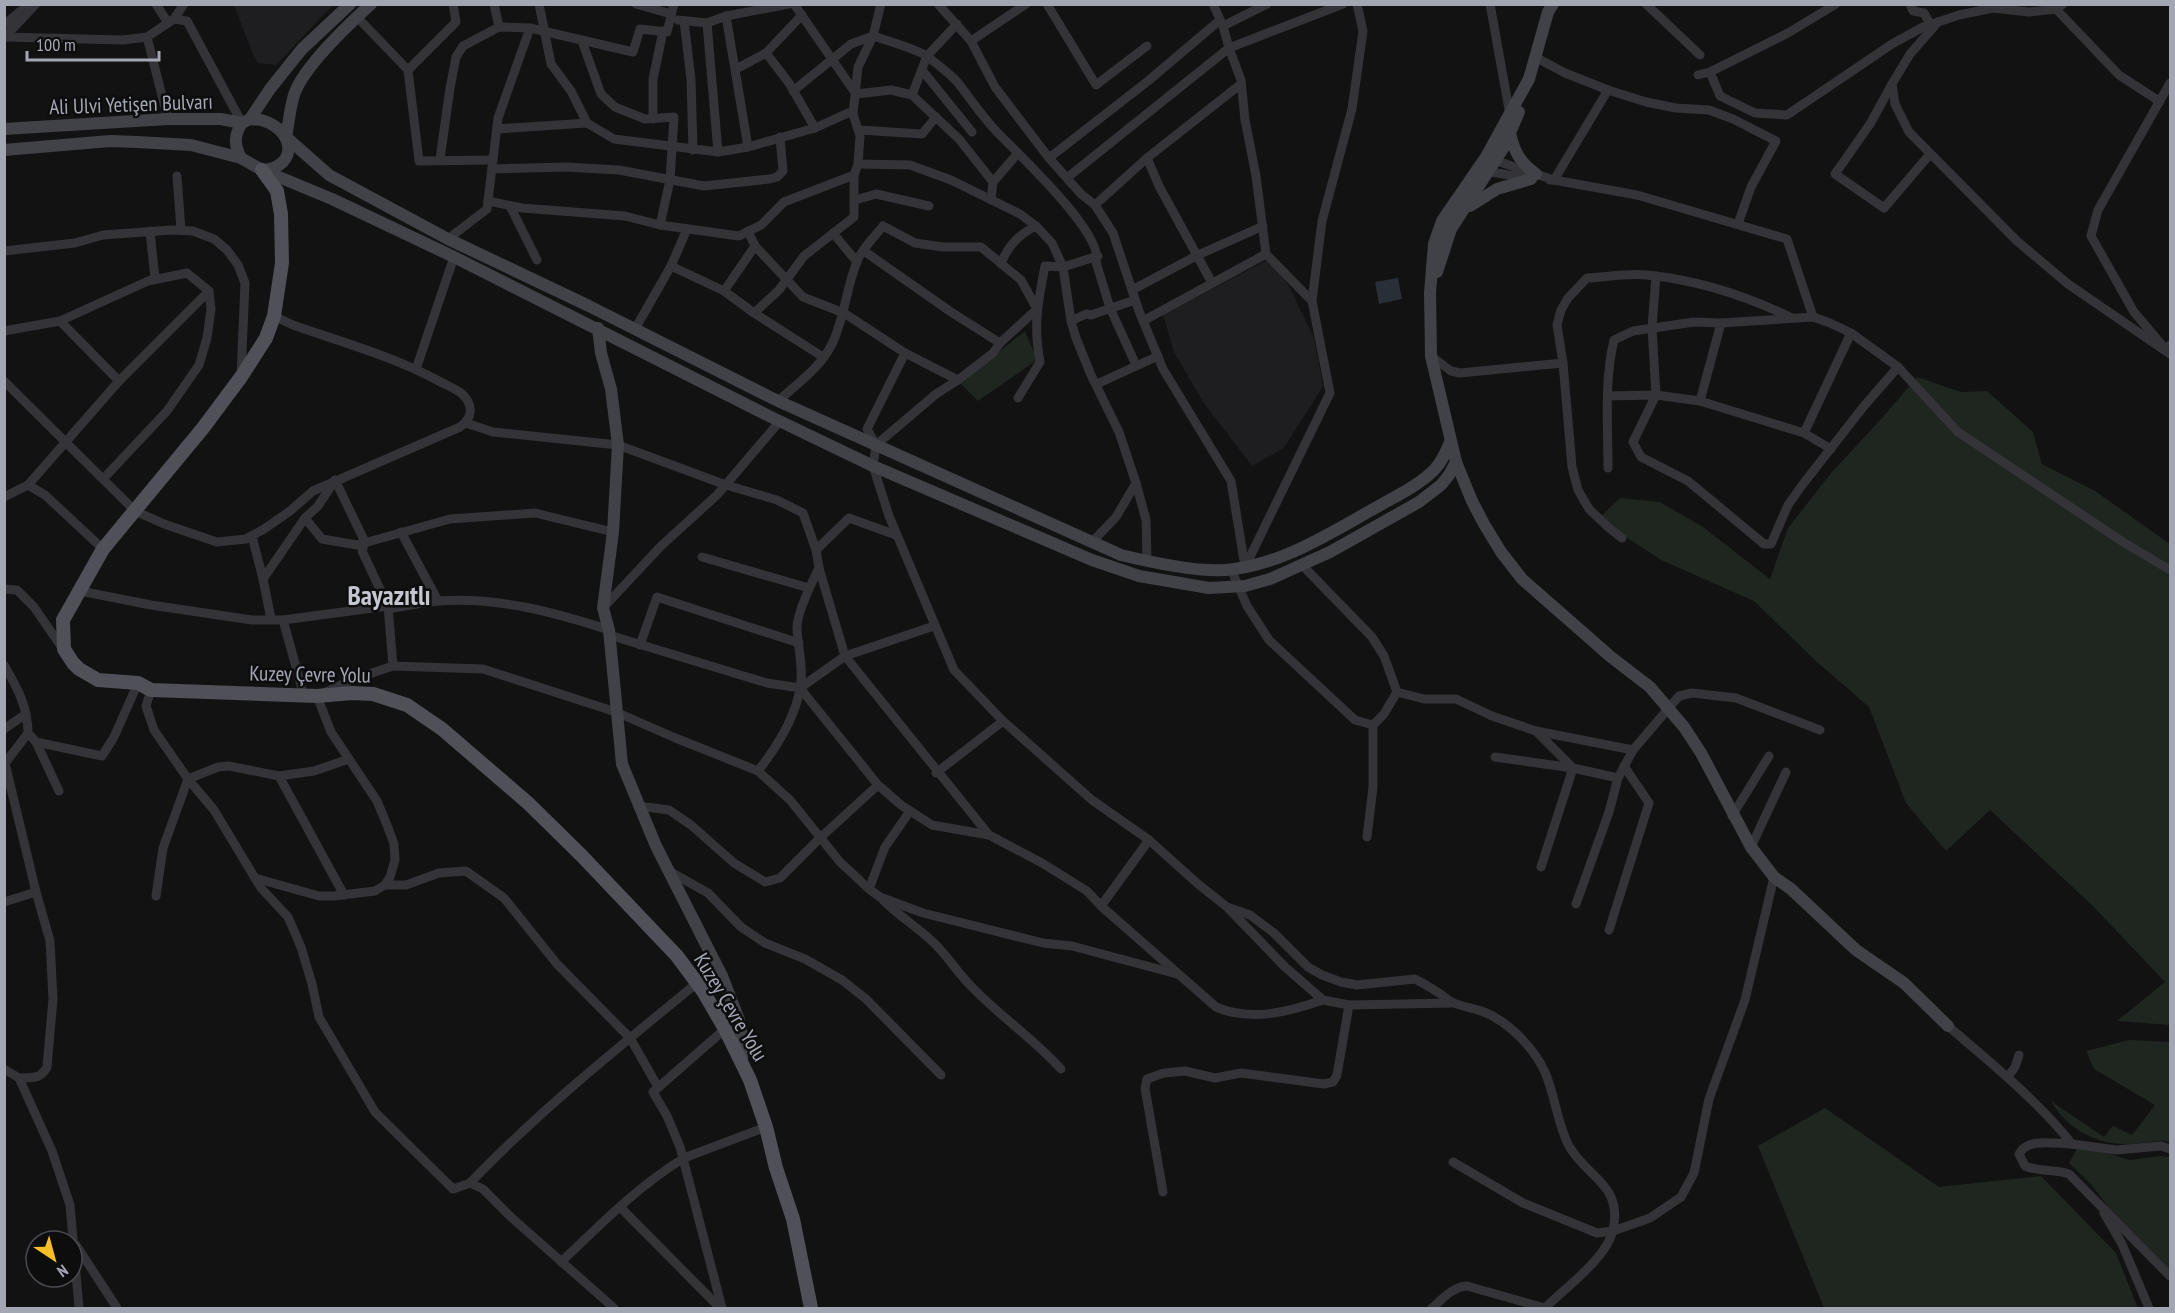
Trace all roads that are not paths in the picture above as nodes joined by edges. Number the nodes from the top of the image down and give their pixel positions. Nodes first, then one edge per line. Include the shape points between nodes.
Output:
1 (29, 4) edge
2 (36, 4) edge
3 (156, 4) edge
4 (184, 4) edge
5 (350, 4) edge
6 (371, 4) edge
7 (453, 4) edge
8 (494, 4) edge
9 (539, 4) edge
10 (636, 4) edge
11 (789, 4) edge
12 (794, 4) edge
13 (881, 4) edge
14 (938, 4) edge
15 (1026, 4) edge
16 (1047, 4) edge
17 (1267, 4) edge
18 (1342, 4) edge
19 (1357, 4) edge
20 (1490, 4) edge
21 (1553, 4) edge
22 (1646, 4) edge
23 (1836, 4) edge
24 (1910, 4) edge
25 (1217, 6) edge
26 (2060, 7) edge
27 (671, 12) edge
28 (802, 15) junction
29 (726, 16) junction
30 (357, 17) junction
31 (171, 21) junction
32 (684, 21) junction
33 (707, 23) junction
34 (1222, 23) junction
35 (1934, 23) junction
36 (957, 24) junction
37 (4, 25) edge
38 (499, 27) junction
39 (530, 28) junction
40 (663, 31) junction
41 (544, 32) junction
42 (873, 36) junction
43 (147, 37) junction
44 (5, 38) edge
45 (582, 41) junction
46 (971, 41) junction
47 (1147, 46) dead end
48 (1229, 48) junction
49 (766, 52) junction
50 (1700, 55) dead end
51 (927, 56) junction
52 (1535, 57) junction
53 (832, 59) junction
54 (736, 69) junction
55 (408, 70) junction
56 (922, 70) junction
57 (1710, 72) junction
58 (1698, 75) dead end
59 (1529, 79) junction
60 (2170, 83) edge
61 (1241, 84) junction
62 (1892, 84) junction
63 (1608, 90) junction
64 (793, 91) junction
65 (856, 94) junction
66 (912, 95) junction
67 (2159, 101) junction
68 (853, 114) junction
69 (1510, 115) junction
70 (936, 117) junction
71 (168, 119) junction
72 (653, 119) junction
73 (246, 121) junction
74 (587, 123) junction
75 (815, 128) junction
76 (4, 129) edge
77 (497, 129) junction
78 (859, 130) junction
79 (972, 132) dead end
80 (1510, 133) junction
81 (286, 137) junction
82 (780, 137) junction
83 (673, 146) junction
84 (748, 147) junction
85 (4, 150) edge
86 (693, 150) junction
87 (718, 152) junction
88 (1018, 153) junction
89 (1930, 154) junction
90 (241, 158) junction
91 (1049, 158) junction
92 (1147, 158) junction
93 (440, 159) junction
94 (1491, 159) junction
95 (858, 164) junction
96 (492, 165) junction
97 (262, 170) junction
98 (1483, 171) junction
99 (854, 175) junction
100 (1534, 176) junction
101 (177, 177) dead end
102 (1068, 177) junction
103 (670, 180) junction
104 (1554, 180) junction
105 (993, 182) junction
106 (855, 200) junction
107 (991, 200) junction
108 (488, 201) junction
109 (1095, 205) junction
110 (510, 206) junction
111 (929, 206) dead end
112 (1462, 212) junction
113 (660, 225) junction
114 (1738, 225) junction
115 (1036, 226) junction
116 (1263, 226) junction
117 (687, 229) junction
118 (181, 230) junction
119 (150, 231) junction
120 (748, 231) junction
121 (833, 233) junction
122 (448, 239) junction
123 (755, 246) junction
124 (4, 251) edge
125 (864, 251) junction
126 (1266, 254) junction
127 (1198, 255) junction
128 (1098, 256) junction
129 (454, 257) junction
130 (537, 260) dead end
131 (857, 262) junction
132 (1001, 264) junction
133 (671, 266) junction
134 (1063, 267) junction
135 (1656, 276) junction
136 (154, 279) junction
137 (787, 280) junction
138 (1212, 283) junction
139 (1132, 290) junction
140 (209, 291) junction
141 (724, 291) junction
142 (1430, 293) junction
143 (1135, 300) junction
144 (1312, 301) junction
145 (1110, 308) junction
146 (1037, 309) junction
147 (754, 313) junction
148 (844, 313) junction
149 (274, 316) junction
150 (1813, 317) junction
151 (1796, 320) junction
152 (60, 321) junction
153 (1071, 321) junction
154 (1143, 321) junction
155 (1721, 323) junction
156 (1652, 327) junction
157 (598, 328) junction
158 (635, 329) junction
159 (4, 331) edge
160 (1851, 333) junction
161 (1000, 343) junction
162 (2169, 349) edge
163 (905, 353) junction
164 (1158, 356) junction
165 (1431, 356) junction
166 (823, 357) junction
167 (1563, 363) junction
168 (1136, 365) junction
169 (1898, 367) junction
170 (416, 369) junction
171 (241, 377) junction
172 (958, 380) junction
173 (4, 381) edge
174 (119, 381) junction
175 (1097, 384) junction
176 (1656, 395) junction
177 (1608, 396) junction
178 (1018, 398) dead end
179 (1700, 401) junction
180 (778, 402) junction
181 (780, 421) junction
182 (466, 423) junction
183 (1804, 433) junction
184 (64, 442) junction
185 (1450, 442) junction
186 (618, 445) junction
187 (876, 445) junction
188 (1831, 449) junction
189 (1456, 462) junction
190 (873, 466) junction
191 (1608, 468) dead end
192 (103, 479) junction
193 (335, 480) junction
194 (1136, 483) junction
195 (28, 484) junction
196 (726, 485) junction
197 (4, 497) edge
198 (135, 512) junction
199 (306, 518) junction
200 (401, 532) junction
201 (613, 532) junction
202 (896, 535) junction
203 (252, 536) junction
204 (1622, 538) dead end
205 (365, 542) junction
206 (1092, 542) junction
207 (104, 549) junction
208 (816, 550) junction
209 (702, 557) dead end
210 (1147, 561) junction
211 (1302, 565) junction
212 (1245, 567) junction
213 (819, 568) junction
214 (1231, 569) junction
215 (2170, 570) edge
216 (263, 579) junction
217 (1238, 586) junction
218 (809, 588) junction
219 (4, 589) edge
220 (81, 591) junction
221 (438, 601) junction
222 (388, 606) junction
223 (603, 608) junction
224 (271, 619) junction
225 (284, 620) junction
226 (934, 626) junction
227 (609, 632) junction
228 (799, 644) junction
229 (640, 645) junction
230 (68, 656) junction
231 (845, 656) junction
232 (4, 665) edge
233 (393, 666) junction
234 (138, 683) junction
235 (800, 688) junction
236 (151, 690) junction
237 (1397, 692) junction
238 (302, 696) junction
239 (317, 696) junction
240 (1669, 710) junction
241 (616, 712) junction
242 (26, 714) junction
243 (1003, 721) junction
244 (1373, 725) junction
245 (4, 729) edge
246 (1820, 730) dead end
247 (1536, 731) junction
248 (28, 733) junction
249 (36, 742) junction
250 (1633, 750) junction
251 (1769, 756) dead end
252 (1496, 757) dead end
253 (349, 759) junction
254 (5, 760) edge
255 (1624, 766) junction
256 (1573, 768) junction
257 (758, 771) junction
258 (1786, 772) dead end
259 (936, 773) junction
260 (279, 776) junction
261 (1618, 778) junction
262 (188, 779) junction
263 (879, 784) junction
264 (59, 791) dead end
265 (638, 806) junction
266 (909, 811) junction
267 (1732, 816) junction
268 (988, 835) junction
269 (1367, 837) dead end
270 (820, 838) junction
271 (1149, 840) junction
272 (1750, 847) junction
273 (1541, 867) dead end
274 (669, 871) junction
275 (1774, 877) junction
276 (255, 879) junction
277 (385, 885) junction
278 (868, 889) junction
279 (36, 892) junction
280 (344, 895) junction
281 (156, 896) dead end
282 (880, 897) junction
283 (4, 903) edge
284 (1576, 903) dead end
285 (1101, 906) junction
286 (1227, 908) junction
287 (1609, 930) dead end
288 (1177, 974) junction
289 (697, 983) junction
290 (1323, 1000) junction
291 (1452, 1003) junction
292 (1348, 1005) junction
293 (1948, 1026) joint
294 (725, 1029) junction
295 (630, 1038) junction
296 (2019, 1055) dead end
297 (742, 1061) junction
298 (4, 1069) edge
299 (1061, 1069) dead end
300 (941, 1075) dead end
301 (2008, 1077) junction
302 (19, 1078) junction
303 (658, 1088) junction
304 (766, 1127) junction
305 (2072, 1144) junction
306 (2170, 1149) edge
307 (684, 1158) junction
308 (1454, 1162) dead end
309 (470, 1183) junction
310 (1163, 1191) dead end
311 (2096, 1201) junction
312 (620, 1207) junction
313 (73, 1229) edge
314 (1613, 1231) junction
315 (84, 1256) edge
316 (561, 1262) junction
317 (2170, 1276) edge
318 (78, 1289) edge
319 (79, 1308) edge
320 (117, 1308) edge
321 (614, 1308) edge
322 (721, 1308) edge
323 (812, 1308) edge
324 (1432, 1308) edge
325 (2149, 1308) edge

1 - 37 street
2 - 44 street
3 - 31 street
4 - 31 street
5 - 73 main road via 302,49
6 - 30 main road
7 - 55 street via 456,22
8 - 38 street
9 - 41 street
10 - 27 street
11 - 29 street
12 - 28 street
13 - 42 street
14 - 36 street
15 - 46 street
16 - 47 street via 1096,85
17 - 34 street
18 - 48 street
19 - 144 street via 1363,32 1352,109 1322,221
20 - 69 street
21 - 52 main road
22 - 50 street
23 - 57 street
24 - 35 street via 1913,11 1924,13
25 - 34 street
26 - 35 street via 2029,12 1994,9
26 - 67 street via 2119,75
27 - 32 street
27 - 40 street via 667,32
28 - 49 street
28 - 53 street
29 - 33 street
29 - 54 street
30 - 55 street
30 - 81 main road via 317,59 296,90
31 - 43 street
31 - 73 street via 187,21
32 - 33 street
32 - 86 street
33 - 87 street
34 - 48 street
34 - 91 street
35 - 57 street via 1892,44 1787,115 1755,113 1720,96
35 - 62 street
36 - 46 street
36 - 51 street
38 - 39 street
38 - 93 street via 463,46 456,57
39 - 41 street
39 - 77 street
40 - 45 street via 640,29 633,52
40 - 72 street via 653,79
41 - 45 street
41 - 74 street via 551,64
42 - 51 street
42 - 53 street via 851,44
42 - 65 street via 858,67
43 - 44 street
43 - 71 street
45 - 72 street via 601,94 615,107
46 - 91 street via 995,87
48 - 61 street
48 - 102 street
49 - 54 street
49 - 64 street
51 - 56 street
51 - 88 street via 957,82
52 - 59 main road
52 - 63 street
53 - 64 street
53 - 65 street
54 - 84 street
55 - 93 street via 419,161
56 - 66 street
56 - 79 street
57 - 58 street
59 - 69 main road
59 - 80 main road
60 - 67 street
61 - 92 street
61 - 116 street
62 - 89 street via 1895,104 1909,132
62 - 89 street via 1835,174 1884,208
63 - 104 street
63 - 114 street via 1676,108 1709,110 1776,141 1751,187
64 - 75 street
65 - 66 street via 891,90
65 - 68 street
66 - 70 street
67 - 162 street via 2098,210 2091,236 2134,312
68 - 75 street
68 - 78 street
69 - 94 main road
70 - 78 street via 922,134
70 - 105 street
71 - 73 main road, Ali Ulvi Yetişen Bulvarı
71 - 76 main road, Ali Ulvi Yetişen Bulvarı
72 - 83 street via 674,117
73 - 81 main road via 263,121
73 - 90 main road via 236,132
74 - 77 street
74 - 83 street via 614,139
75 - 82 street
77 - 96 street
78 - 95 street
80 - 94 main road
80 - 100 main road via 1517,156
81 - 97 main road via 288,154 284,162 275,169
81 - 122 main road via 329,175
82 - 84 street
82 - 103 street via 783,171 777,177 704,186
83 - 86 street
83 - 103 street
84 - 87 street
85 - 90 main road via 110,141 147,142 190,145
86 - 87 street
88 - 105 street
88 - 128 street via 1078,220
89 - 162 street via 2068,284
90 - 97 main road
91 - 102 street
92 - 109 street
92 - 127 street
93 - 96 street
94 - 98 main road
94 - 100 street
95 - 99 street
95 - 107 street via 910,165
96 - 103 street via 619,170
96 - 108 street
97 - 129 main road
97 - 149 main road via 277,191 281,214 282,263
98 - 100 street
98 - 112 main road
98 - 142 main road via 1442,221 1434,244
99 - 106 street
99 - 120 street via 784,202 761,225
100 - 104 street
100 - 112 main road via 1497,189
101 - 118 street
102 - 109 street
103 - 113 street
104 - 114 street via 1637,195
105 - 107 street
106 - 111 street via 876,194
106 - 121 street via 854,217
107 - 115 street
108 - 110 street
108 - 122 street via 487,209
109 - 139 street via 1113,232
110 - 113 street via 625,216
110 - 130 street
112 - 142 main road via 1451,229
113 - 117 street
114 - 150 street via 1787,239
115 - 132 street via 1023,232
115 - 134 street via 1052,243
116 - 126 street
116 - 127 street
117 - 120 street via 739,236
117 - 133 street
118 - 119 street
118 - 171 street via 214,239 238,265 245,283
119 - 124 street
119 - 136 street
120 - 123 street
121 - 131 street
121 - 137 street via 804,256
122 - 158 main road
123 - 137 street
123 - 141 street
125 - 131 street
125 - 132 street via 884,226 915,243 981,247
125 - 161 street
126 - 138 street
126 - 144 street
127 - 138 street
127 - 139 street
128 - 134 street
128 - 145 street via 1096,262
129 - 157 main road
129 - 170 street
131 - 148 street
132 - 146 street via 1021,280
133 - 141 street
133 - 158 street
134 - 146 street via 1045,266
134 - 153 street
135 - 151 street via 1756,300
135 - 156 street
135 - 167 street via 1587,278 1561,310 1557,326
136 - 140 street via 187,273
136 - 152 street
137 - 147 street
137 - 148 street via 803,297
138 - 154 street
139 - 143 street
140 - 174 street
140 - 192 street via 211,309 199,365 167,411
141 - 147 street
142 - 165 main road
143 - 145 street
143 - 154 street
144 - 212 street via 1330,393
145 - 153 street
145 - 168 street
146 - 161 street
146 - 178 street via 1035,336 1040,362
147 - 166 street
148 - 163 street
148 - 166 street
149 - 170 street
149 - 171 main road via 266,338
150 - 151 street
150 - 160 street
151 - 155 street
152 - 159 street
152 - 174 street
153 - 175 street
154 - 164 street
155 - 156 street
155 - 179 street
156 - 176 street
156 - 177 street via 1614,340
157 - 181 main road
157 - 186 main road
158 - 180 main road
160 - 169 street
160 - 183 street
161 - 172 street
163 - 172 street
163 - 187 street via 867,429
164 - 168 street
164 - 212 street via 1231,481
165 - 167 street via 1460,373
165 - 185 main road
166 - 180 street
167 - 204 street via 1572,466 1578,490 1589,509
168 - 175 street
169 - 188 street
169 - 215 street via 1958,432
170 - 182 street via 462,393 471,413
171 - 198 main road
172 - 187 street
173 - 184 street
174 - 184 street
175 - 194 street
176 - 177 street
176 - 179 street
176 - 188 street via 1633,442 1641,457 1688,481 1764,544 1771,544 1788,505
177 - 191 street
179 - 183 street
180 - 187 main road
181 - 190 main road
181 - 196 street
182 - 186 street via 493,432
182 - 193 street
183 - 188 street
184 - 192 street
184 - 195 street
185 - 189 main road
185 - 212 main road via 1436,468 1423,479 1298,549
186 - 196 street
186 - 201 main road
187 - 190 street
187 - 206 main road
189 - 211 main road via 1441,486 1419,502
189 - 240 main road via 1484,524 1522,579 1650,687
190 - 202 street
190 - 217 main road via 1092,560 1139,576 1178,585
192 - 198 street
193 - 199 street
193 - 203 street via 313,491 290,512
193 - 205 street
194 - 206 street via 1116,517
194 - 210 street via 1146,520
195 - 197 street
195 - 207 street
196 - 208 street via 777,500 803,513
196 - 223 street
198 - 203 street via 217,542
198 - 207 main road
199 - 205 street via 322,539 357,545
199 - 216 street
200 - 201 street via 450,519 535,513
200 - 205 street
200 - 221 street
201 - 223 main road
202 - 208 street via 849,518
202 - 226 street
203 - 216 street
205 - 222 street via 362,551
206 - 210 main road
207 - 220 main road
208 - 213 street
209 - 218 street
210 - 214 main road
211 - 217 main road via 1270,579
211 - 237 street via 1372,637 1384,656
212 - 214 main road
213 - 218 street
213 - 231 street
214 - 217 street
216 - 224 street
217 - 244 street via 1269,640 1355,720
218 - 228 street via 796,626
219 - 230 street via 16,590 34,607
220 - 224 street via 252,620
220 - 230 main road via 63,620
221 - 222 street
221 - 227 street via 528,607
222 - 225 street
222 - 233 street
223 - 227 main road
224 - 225 street
225 - 238 street
226 - 231 street
226 - 243 street via 954,670
227 - 229 street
227 - 241 main road
228 - 229 street via 657,597
228 - 235 street
229 - 235 street via 767,683
230 - 234 main road, Kuzey Çevre Yolu via 79,669 98,680
231 - 235 street
231 - 259 street
232 - 242 street via 17,685
233 - 239 street
233 - 241 street via 483,669
234 - 236 main road, Kuzey Çevre Yolu
234 - 249 street via 102,756
235 - 257 street via 787,726
235 - 263 street
236 - 238 main road, Kuzey Çevre Yolu
236 - 262 street via 146,706 149,719
237 - 244 street
237 - 247 street via 1424,699 1456,699
238 - 239 main road, Kuzey Çevre Yolu
239 - 253 street via 331,732
239 - 289 main road, Kuzey Çevre Yolu via 373,694 407,705 442,729 528,803 677,956
240 - 246 street via 1679,696 1692,693 1736,698
240 - 250 street
240 - 267 main road via 1701,753
241 - 257 street
241 - 265 main road via 622,765
242 - 245 street
242 - 248 street
243 - 259 street
243 - 271 street via 1092,800
244 - 269 street via 1373,787
247 - 250 street
247 - 256 street
248 - 249 street
248 - 254 street
249 - 264 street
250 - 255 street
251 - 267 street
252 - 256 street
253 - 260 street via 314,771
253 - 277 street via 376,801 394,844 395,860
254 - 279 street
255 - 261 street
255 - 287 street via 1649,803
256 - 261 street
256 - 273 street
257 - 270 street via 790,800
258 - 272 street
259 - 268 street
260 - 262 street via 229,766
260 - 280 street
261 - 284 street
262 - 276 street via 213,810
262 - 281 street via 163,848
263 - 266 street
263 - 270 street
265 - 270 street via 669,810 734,864 765,882 780,878
265 - 274 main road
266 - 268 street via 932,825
266 - 278 street via 885,847
267 - 272 main road
268 - 285 street via 1087,891
270 - 278 street
271 - 285 street
271 - 286 street
272 - 275 main road
274 - 297 main road via 722,976 739,1020
274 - 300 street via 708,893 741,927 765,943 842,980
275 - 293 main road via 1856,950 1904,983
275 - 314 street via 1745,1000 1709,1099 1694,1173 1682,1197 1650,1218
276 - 280 street via 319,896
276 - 309 street via 288,917 301,947 319,1017 375,1112 453,1189
277 - 280 street via 375,891
277 - 295 street via 406,885 439,873 466,871 504,898 557,964
278 - 282 street
279 - 283 street
279 - 302 street via 50,941 53,999 47,1067 37,1078
282 - 288 street via 923,913
282 - 299 street via 933,941 968,984
285 - 288 street
286 - 290 street
286 - 291 street via 1250,915 1322,975 1358,985 1415,979
288 - 290 street via 1216,1007 1230,1013 1277,1013
289 - 294 main road, Kuzey Çevre Yolu
289 - 295 street
290 - 292 street
291 - 292 street
291 - 314 street via 1500,1021 1533,1053 1545,1072 1569,1145 1611,1196 1615,1209
292 - 310 street via 1333,1082 1241,1072 1215,1078 1185,1071 1147,1079 1145,1088
293 - 301 street
294 - 297 main road, Kuzey Çevre Yolu
294 - 303 street
295 - 303 street
295 - 309 street via 578,1080
296 - 301 street
297 - 304 main road, Kuzey Çevre Yolu
298 - 302 street
301 - 305 street
302 - 313 street via 52,1151 70,1205
303 - 307 street via 653,1092
304 - 307 street
304 - 323 main road, Kuzey Çevre Yolu via 793,1219
305 - 306 street via 2116,1150 2161,1146
305 - 311 street via 2030,1143 2019,1154 2031,1169 2069,1174
307 - 312 street
307 - 322 street
308 - 314 street via 1554,1217 1597,1233
309 - 316 street via 483,1189
311 - 317 street
311 - 325 street via 2122,1244
312 - 316 street
312 - 322 street
314 - 324 street via 1590,1266 1545,1308 1467,1287 1459,1287
315 - 320 street
316 - 321 street
318 - 319 street

